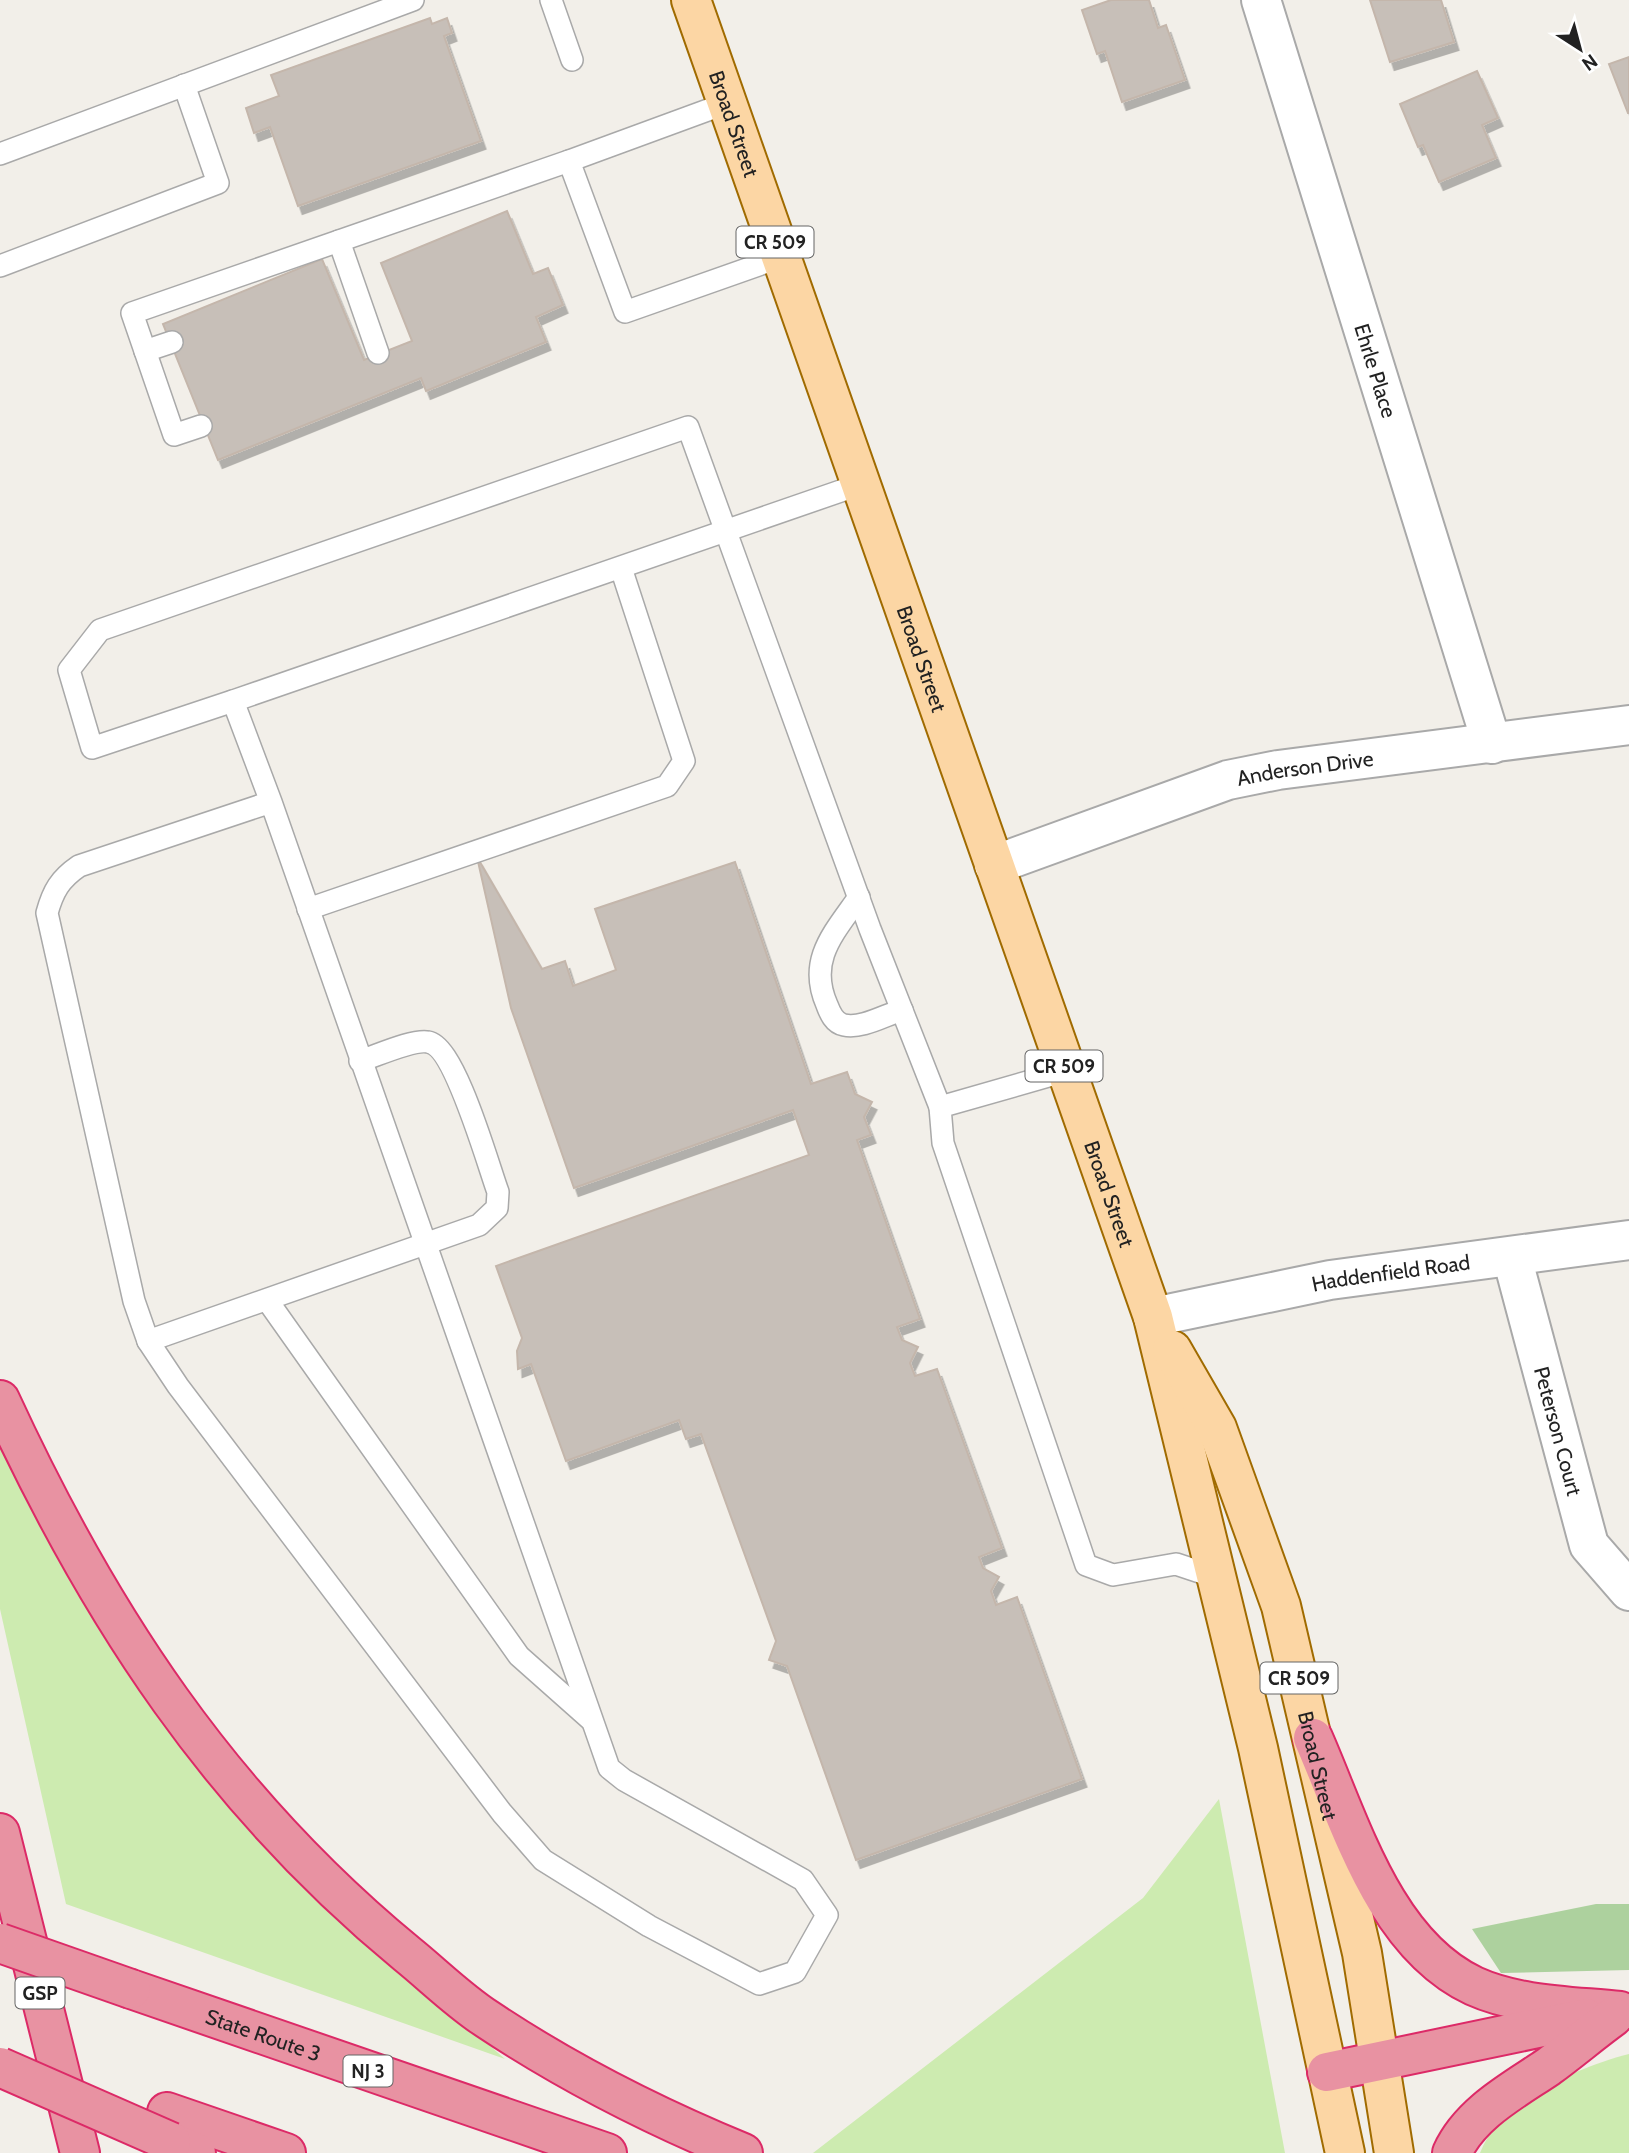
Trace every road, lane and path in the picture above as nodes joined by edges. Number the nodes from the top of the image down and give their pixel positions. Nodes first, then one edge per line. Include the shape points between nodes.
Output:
1 (413, 0) edge
2 (551, 0) edge
3 (691, 0) edge
4 (1261, 0) edge
5 (572, 60) dead end
6 (184, 85) junction
7 (727, 103) junction
8 (0, 154) edge
9 (569, 161) junction
10 (339, 240) junction
11 (781, 257) junction
12 (0, 266) edge
13 (172, 342) dead end
14 (145, 351) junction
15 (378, 353) dead end
16 (201, 426) dead end
17 (861, 484) junction
18 (726, 532) junction
19 (621, 568) junction
20 (233, 701) junction
21 (1629, 725) edge
22 (1492, 744) junction
23 (271, 802) junction
24 (994, 865) junction
25 (859, 897) junction
26 (308, 909) junction
27 (902, 1010) junction
28 (360, 1060) junction
29 (1066, 1071) junction
30 (940, 1107) junction
31 (1629, 1240) edge
32 (424, 1245) junction
33 (1512, 1256) junction
34 (267, 1300) junction
35 (1153, 1317) junction
36 (148, 1341) junction
37 (0, 1400) edge
38 (1215, 1577) junction
39 (1629, 1591) edge
40 (592, 1720) junction
41 (1313, 1738) junction
42 (0, 1833) edge
43 (0, 1924) edge
44 (0, 1943) edge
45 (1625, 2010) edge
46 (0, 2054) edge
47 (1381, 2060) junction
48 (0, 2067) edge
49 (1326, 2072) junction
50 (178, 2136) edge
51 (79, 2153) edge
52 (286, 2153) edge
53 (607, 2153) edge
54 (743, 2153) edge
55 (1345, 2153) edge
56 (1394, 2153) edge
57 (1452, 2153) edge

1 - 6 lane
2 - 5 lane
3 - 7 main road, Broad Street / CR 509
4 - 22 street, Ehrle Place
6 - 8 lane
6 - 12 lane via 218,183
7 - 9 lane
7 - 11 main road, Broad Street / CR 509
9 - 10 lane
9 - 11 lane via 625,312
10 - 14 lane via 132,313
10 - 15 lane
11 - 17 main road, Broad Street / CR 509
13 - 14 lane
14 - 16 lane via 174,435
17 - 18 lane
17 - 24 main road, Broad Street / CR 509
18 - 19 lane
18 - 20 lane via 688,427 100,630 69,670 92,748
18 - 25 lane
19 - 20 lane
19 - 26 lane via 684,761 667,786
20 - 23 lane
21 - 22 street, Anderson Drive
22 - 24 street, Anderson Drive via 1228,780
23 - 26 lane
23 - 36 lane via 79,866 64,876 52,893 47,913 131,1288
24 - 29 main road, Broad Street / CR 509
25 - 27 lane
25 - 27 lane via 832,935 818,966 819,988 833,1018 843,1025
26 - 28 lane
27 - 30 lane
28 - 32 lane
28 - 32 lane via 425,1041 437,1044 452,1064 498,1192 497,1208 479,1225
29 - 30 lane
29 - 35 main road, Broad Street / CR 509
30 - 38 lane via 943,1143 1086,1565 1113,1575 1177,1564
31 - 33 street, Haddenfield Road
32 - 34 lane
32 - 40 lane
33 - 35 street, Haddenfield Road via 1330,1280
33 - 39 street, Peterson Court via 1589,1545
34 - 36 lane
34 - 40 lane via 519,1656
35 - 38 main road, Broad Street / CR 509
35 - 41 main road, Broad Street / CR 509 via 1217,1428 1281,1606
36 - 40 lane via 493,1802 543,1860 649,1926 759,1984 795,1972 827,1915 803,1880 624,1780 609,1768
37 - 54 highway via 45,1498 153,1678 235,1787 357,1913 484,2018 665,2121
38 - 49 main road, Broad Street / CR 509 via 1258,1748
41 - 45 highway via 1375,1884 1422,1949 1474,1986 1503,1996
41 - 47 main road, Broad Street / CR 509 via 1362,1953
42 - 51 highway, GSP
43 - 51 highway
44 - 53 highway, State Route 3 / NJ 3, bridge
45 - 47 highway
45 - 57 highway via 1481,2115
46 - 50 highway
47 - 49 highway
47 - 56 main road, Broad Street / CR 509
48 - 50 highway, bridge
49 - 55 main road, Broad Street / CR 509
50 - 52 highway

